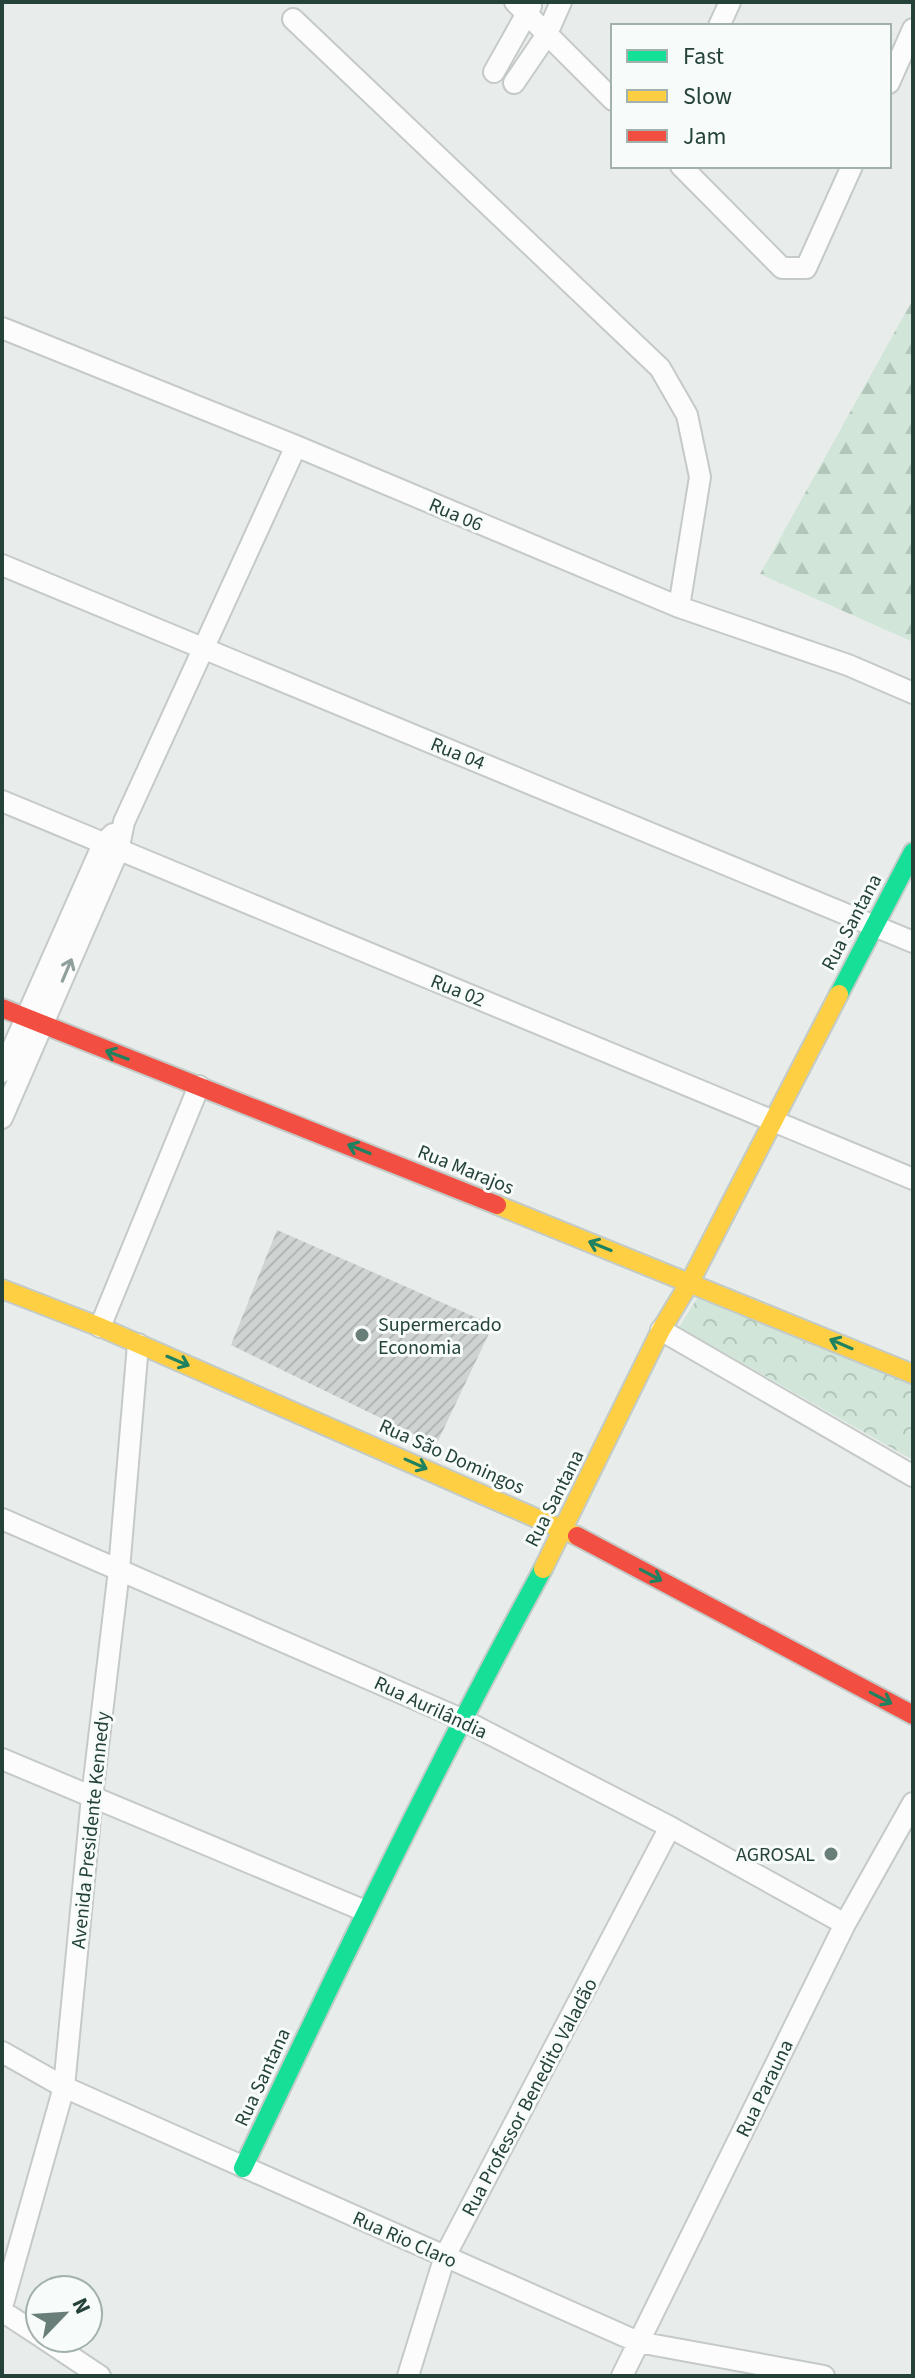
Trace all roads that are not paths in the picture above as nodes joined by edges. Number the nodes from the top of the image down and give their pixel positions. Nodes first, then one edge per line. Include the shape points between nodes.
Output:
1 (561, 2) edge
2 (730, 2) edge
3 (525, 6) edge
4 (293, 19) dead end
5 (720, 24) edge
6 (913, 29) edge
7 (546, 36) junction
8 (494, 72) dead end
9 (891, 78) edge
10 (514, 83) dead end
11 (611, 98) edge
12 (683, 168) edge
13 (851, 168) edge
14 (2, 328) edge
15 (296, 446) junction
16 (2, 565) edge
17 (679, 607) junction
18 (203, 648) junction
19 (913, 693) edge
20 (2, 801) edge
21 (111, 847) junction
22 (913, 852) edge
23 (873, 925) junction
24 (913, 942) edge
25 (2, 1008) edge
26 (34, 1022) junction
27 (2, 1072) edge
28 (199, 1086) junction
29 (2, 1118) edge
30 (775, 1120) junction
31 (913, 1179) edge
32 (690, 1282) junction
33 (2, 1289) edge
34 (100, 1327) junction
35 (661, 1330) junction
36 (138, 1344) junction
37 (913, 1374) edge
38 (913, 1476) edge
39 (2, 1519) edge
40 (564, 1529) junction
41 (119, 1570) junction
42 (913, 1715) edge
43 (461, 1719) junction
44 (2, 1759) edge
45 (92, 1797) junction
46 (913, 1803) edge
47 (670, 1827) junction
48 (365, 1911) junction
49 (845, 1924) junction
50 (2, 2052) edge
51 (64, 2087) junction
52 (243, 2168) junction
53 (445, 2256) junction
54 (2, 2309) edge
55 (24, 2325) edge
56 (638, 2342) junction
57 (67, 2354) edge
58 (100, 2376) edge
59 (408, 2376) edge
60 (622, 2376) edge
61 (824, 2376) edge

1 - 7 street
2 - 5 street
3 - 7 street
3 - 8 street
4 - 17 street via 660,368 687,415 700,477
6 - 9 street
7 - 10 street
7 - 11 street
12 - 13 street via 782,268 806,268
14 - 15 street, Rua 06
15 - 17 street, Rua 06
15 - 18 street
16 - 18 street, Rua 04
17 - 19 street, Rua 06
18 - 21 street
18 - 23 street, Rua 04
20 - 21 street, Rua 02
21 - 26 street
21 - 30 street, Rua 02
22 - 23 street, Rua Santana
23 - 24 street, Rua 04
23 - 30 street, Rua Santana
25 - 26 street, Rua Marajos
26 - 27 street
28 -> 26 street, Rua Marajos
26 - 29 street
32 -> 28 street, Rua Marajos
28 - 34 street
30 - 31 street, Rua 02
30 - 32 street, Rua Santana
32 - 35 street, Rua Santana
37 -> 32 street, Rua Marajos
33 - 34 street, Rua São Domingos
34 - 36 street, Rua São Domingos
35 - 38 street
35 - 40 street, Rua Santana
36 -> 40 street, Rua São Domingos
36 - 41 street, Avenida Presidente Kennedy
39 - 41 street, Rua Aurilândia
40 -> 42 street, Rua São Domingos
40 - 43 street, Rua Santana
41 - 43 street, Rua Aurilândia
41 - 45 street, Avenida Presidente Kennedy
43 - 47 street, Rua Aurilândia
43 - 48 street, Rua Santana
44 - 45 street
45 - 48 street
45 - 51 street, Avenida Presidente Kennedy
46 - 49 street, Rua Parauna
47 - 49 street, Rua Aurilândia
47 - 53 street, Rua Professor Benedito Valadão
48 - 52 street, Rua Santana
49 - 56 street, Rua Parauna
50 - 51 street, Rua Rio Claro
51 - 52 street, Rua Rio Claro
51 - 54 street, Avenida Presidente Kennedy
52 - 53 street, Rua Rio Claro
53 - 56 street, Rua Rio Claro
53 - 59 street, Rua Professor Benedito Valadão
54 - 55 street
56 - 60 street, Rua Parauna
56 - 61 street, Rua Rio Claro
57 - 58 street

